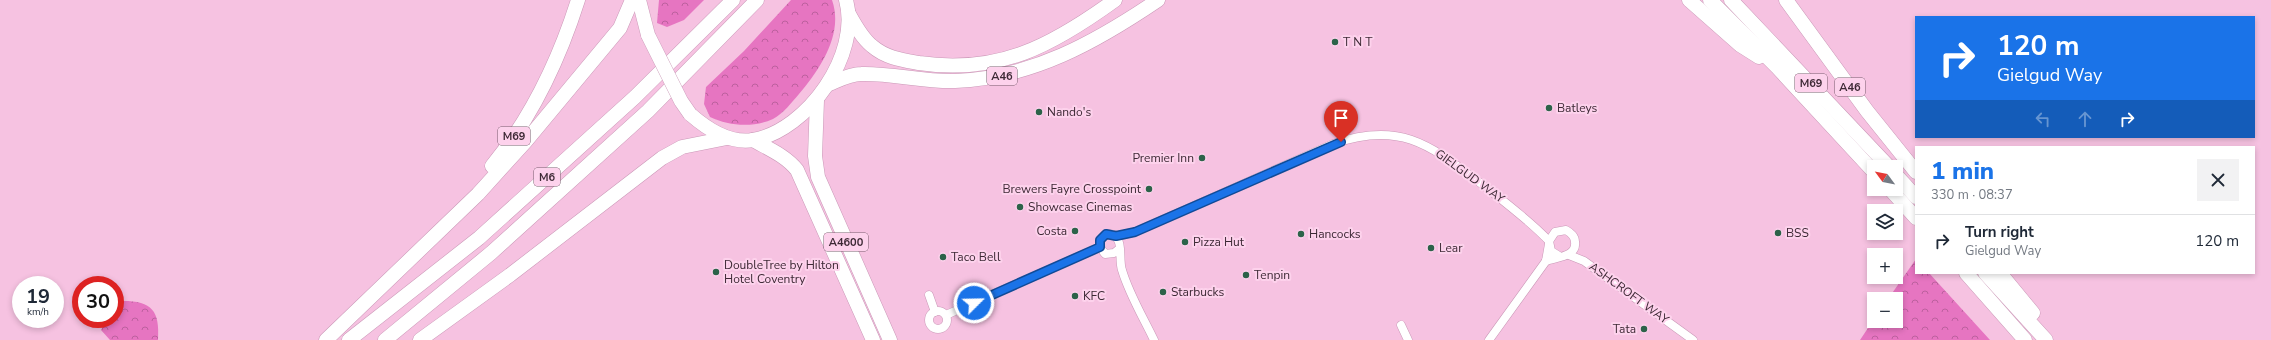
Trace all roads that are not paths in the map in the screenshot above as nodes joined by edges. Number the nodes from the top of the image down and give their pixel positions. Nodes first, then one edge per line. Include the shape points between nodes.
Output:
1 (578, 0) edge
2 (632, 0) edge
3 (639, 0) edge
4 (733, 0) edge
5 (757, 0) edge
6 (1115, 0) edge
7 (1158, 0) edge
8 (1689, 0) edge
9 (1710, 0) edge
10 (1731, 0) edge
11 (1786, 0) edge
12 (848, 5) edge
13 (1777, 67) junction
14 (829, 84) junction
15 (817, 100) junction
16 (727, 138) junction
17 (753, 140) junction
18 (1882, 160) edge
19 (1867, 164) edge
20 (1915, 171) edge
21 (1903, 183) edge
22 (1896, 196) edge
23 (1915, 196) edge
24 (1915, 217) edge
25 (1532, 224) junction
26 (1135, 232) junction
27 (1555, 232) junction
28 (1116, 236) junction
29 (1549, 242) junction
30 (1100, 247) junction
31 (1119, 247) junction
32 (1575, 247) junction
33 (418, 252) junction
34 (1108, 254) junction
35 (1569, 254) junction
36 (1559, 256) junction
37 (1546, 261) junction
38 (1584, 261) junction
39 (1122, 269) junction
40 (1967, 274) edge
41 (1986, 274) edge
42 (2001, 274) edge
43 (929, 295) dead end
44 (934, 312) junction
45 (946, 315) junction
46 (1401, 325) dead end
47 (326, 340) edge
48 (349, 340) edge
49 (385, 340) edge
50 (420, 340) edge
51 (873, 340) edge
52 (890, 340) edge
53 (1154, 340) edge
54 (1408, 340) edge
55 (1489, 340) edge
56 (1693, 340) edge
57 (2025, 340) edge
58 (2047, 340) edge

1 - 33 highway, M69 via 556,59 518,131 481,180
2 - 33 highway via 620,28 526,141 478,194
3 - 16 highway, bridge via 648,34 681,101 704,127
4 - 48 highway, M6 via 635,97 478,238
5 - 49 highway, M6 via 643,116 491,253
6 - 12 highway, A46 via 1046,45 1008,59 966,66 928,64 883,55 870,45
7 - 14 highway, A46 via 1109,33 1071,51 1008,75 981,80 953,81 860,74
8 - 13 highway via 1740,45
9 - 13 highway
10 - 18 highway, M69
11 - 20 highway, A46 via 1867,111
12 - 14 highway via 839,63
13 - 19 highway
14 - 15 highway
15 - 17 highway via 783,129
15 - 52 highway, A4600 via 815,156 818,177
16 - 17 highway
16 - 50 highway via 682,147 662,158 510,275
17 - 51 highway, A4600 via 791,162 797,170
21 - 23 highway
22 - 24 highway
25 - 26 street, GIELGUD WAY via 1440,153 1403,137 1376,135 1333,144
25 - 27 street, GIELGUD WAY
25 - 29 street, GIELGUD WAY
26 - 28 street, GIELGUD WAY
26 - 31 street, GIELGUD WAY
27 - 29 street
27 - 32 street, ASHCROFT WAY via 1570,232 1575,240
28 - 30 street via 1104,235 1100,240
28 - 31 street
29 - 36 street via 1551,251
29 - 37 street
30 - 34 street via 1103,253
30 - 45 street
31 - 34 street via 1114,253
31 - 39 street
32 - 35 street
32 - 38 street, ASHCROFT WAY
33 - 47 highway
34 - 39 street
35 - 36 street
35 - 38 street, ASHCROFT WAY
36 - 37 street
37 - 55 street
38 - 56 street, ASHCROFT WAY
39 - 53 street
40 - 57 highway
41 - 58 highway
42 - 58 highway via 2031,310
43 - 44 street
44 - 45 street via 940,311
44 - 45 street via 930,316 930,321 935,328 946,325
46 - 54 street

